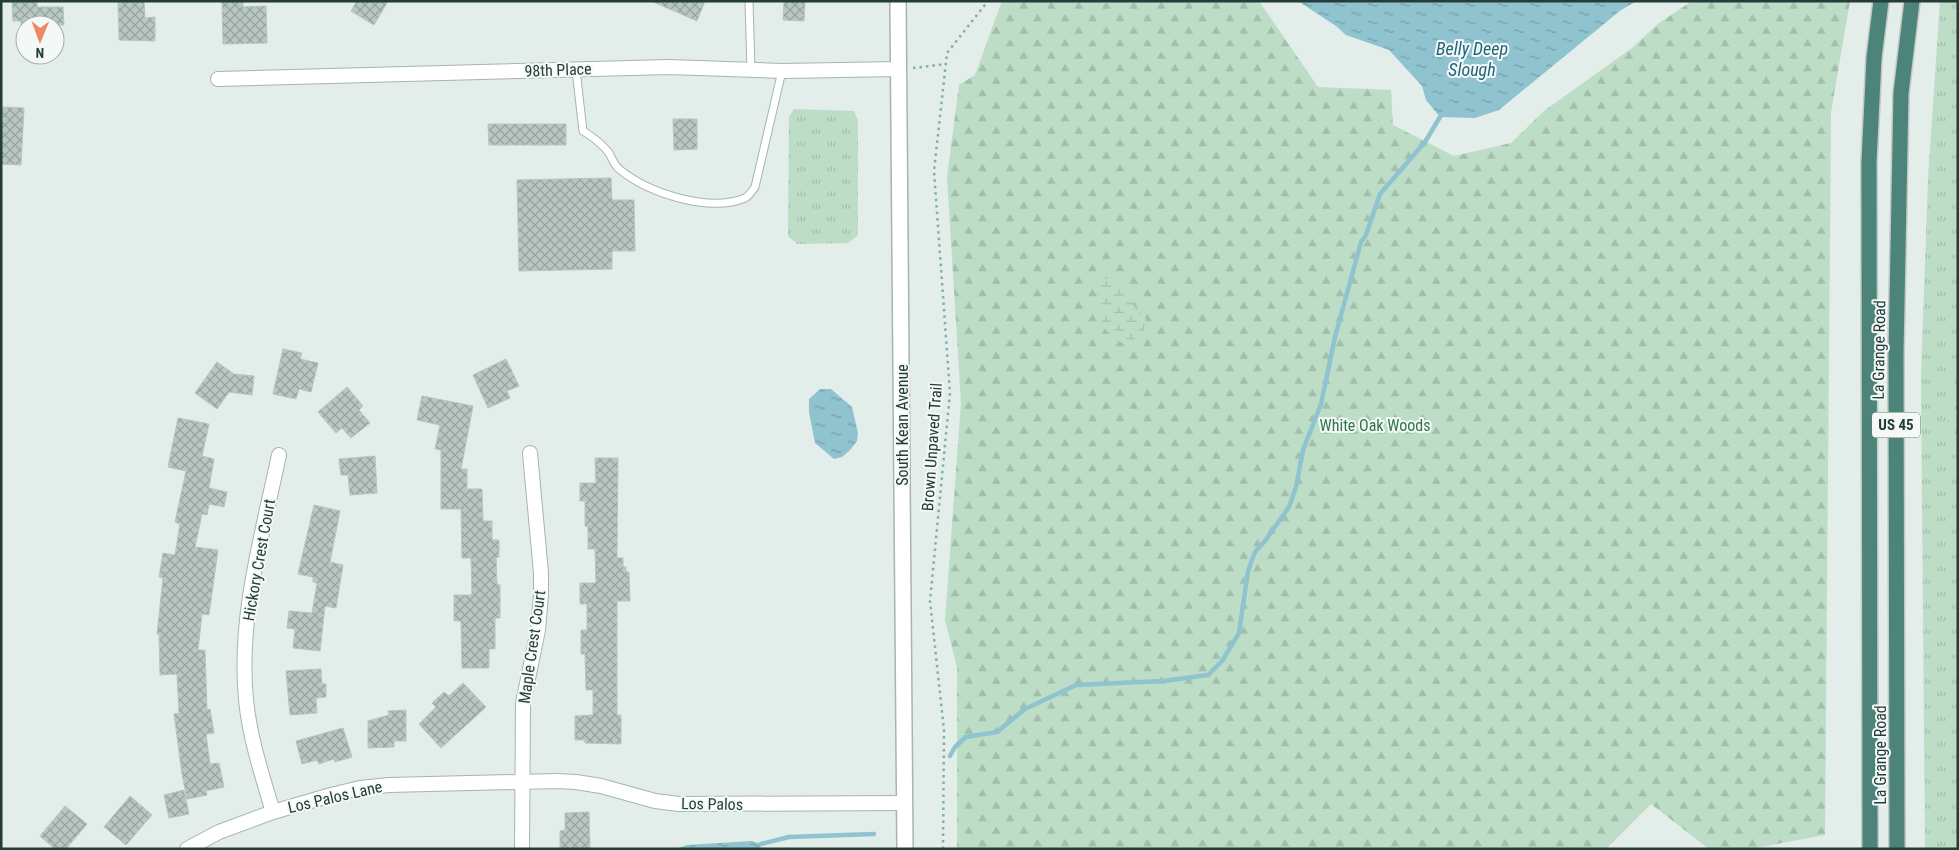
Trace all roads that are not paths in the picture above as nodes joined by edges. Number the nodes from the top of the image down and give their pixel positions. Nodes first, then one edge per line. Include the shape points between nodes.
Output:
1 (749, 1) edge
2 (898, 1) edge
3 (1881, 1) edge
4 (1912, 1) edge
5 (899, 69) junction
6 (576, 70) junction
7 (751, 70) junction
8 (782, 71) junction
9 (218, 79) dead end
10 (530, 452) dead end
11 (279, 455) dead end
12 (521, 782) junction
13 (905, 803) junction
14 (273, 812) junction
15 (187, 849) edge
16 (522, 849) edge
17 (906, 849) edge
18 (1870, 849) edge
19 (1897, 849) edge

1 - 7 lane
2 - 5 street, South Kean Avenue
3 - 18 highway, La Grange Road / US 45 via 1874,58 1869,162
4 - 19 highway, La Grange Road / US 45 via 1901,93 1896,354
5 - 8 street, 98th Place
5 - 13 street, South Kean Avenue
6 - 7 street, 98th Place via 668,67
6 - 8 lane via 583,131 608,152 617,168 639,183 673,196 717,204 747,198 755,187
6 - 9 street, 98th Place
7 - 8 street, 98th Place
10 - 12 street, Maple Crest Court via 541,595 538,630 523,703
11 - 14 street, Hickory Crest Court via 249,596 244,667 251,730
12 - 13 street, Los Palos via 576,782 679,804
12 - 14 street, Los Palos Lane via 360,788
12 - 16 street, Maple Crest Court
13 - 17 street, South Kean Avenue
14 - 15 street, Los Palos Lane via 219,832

